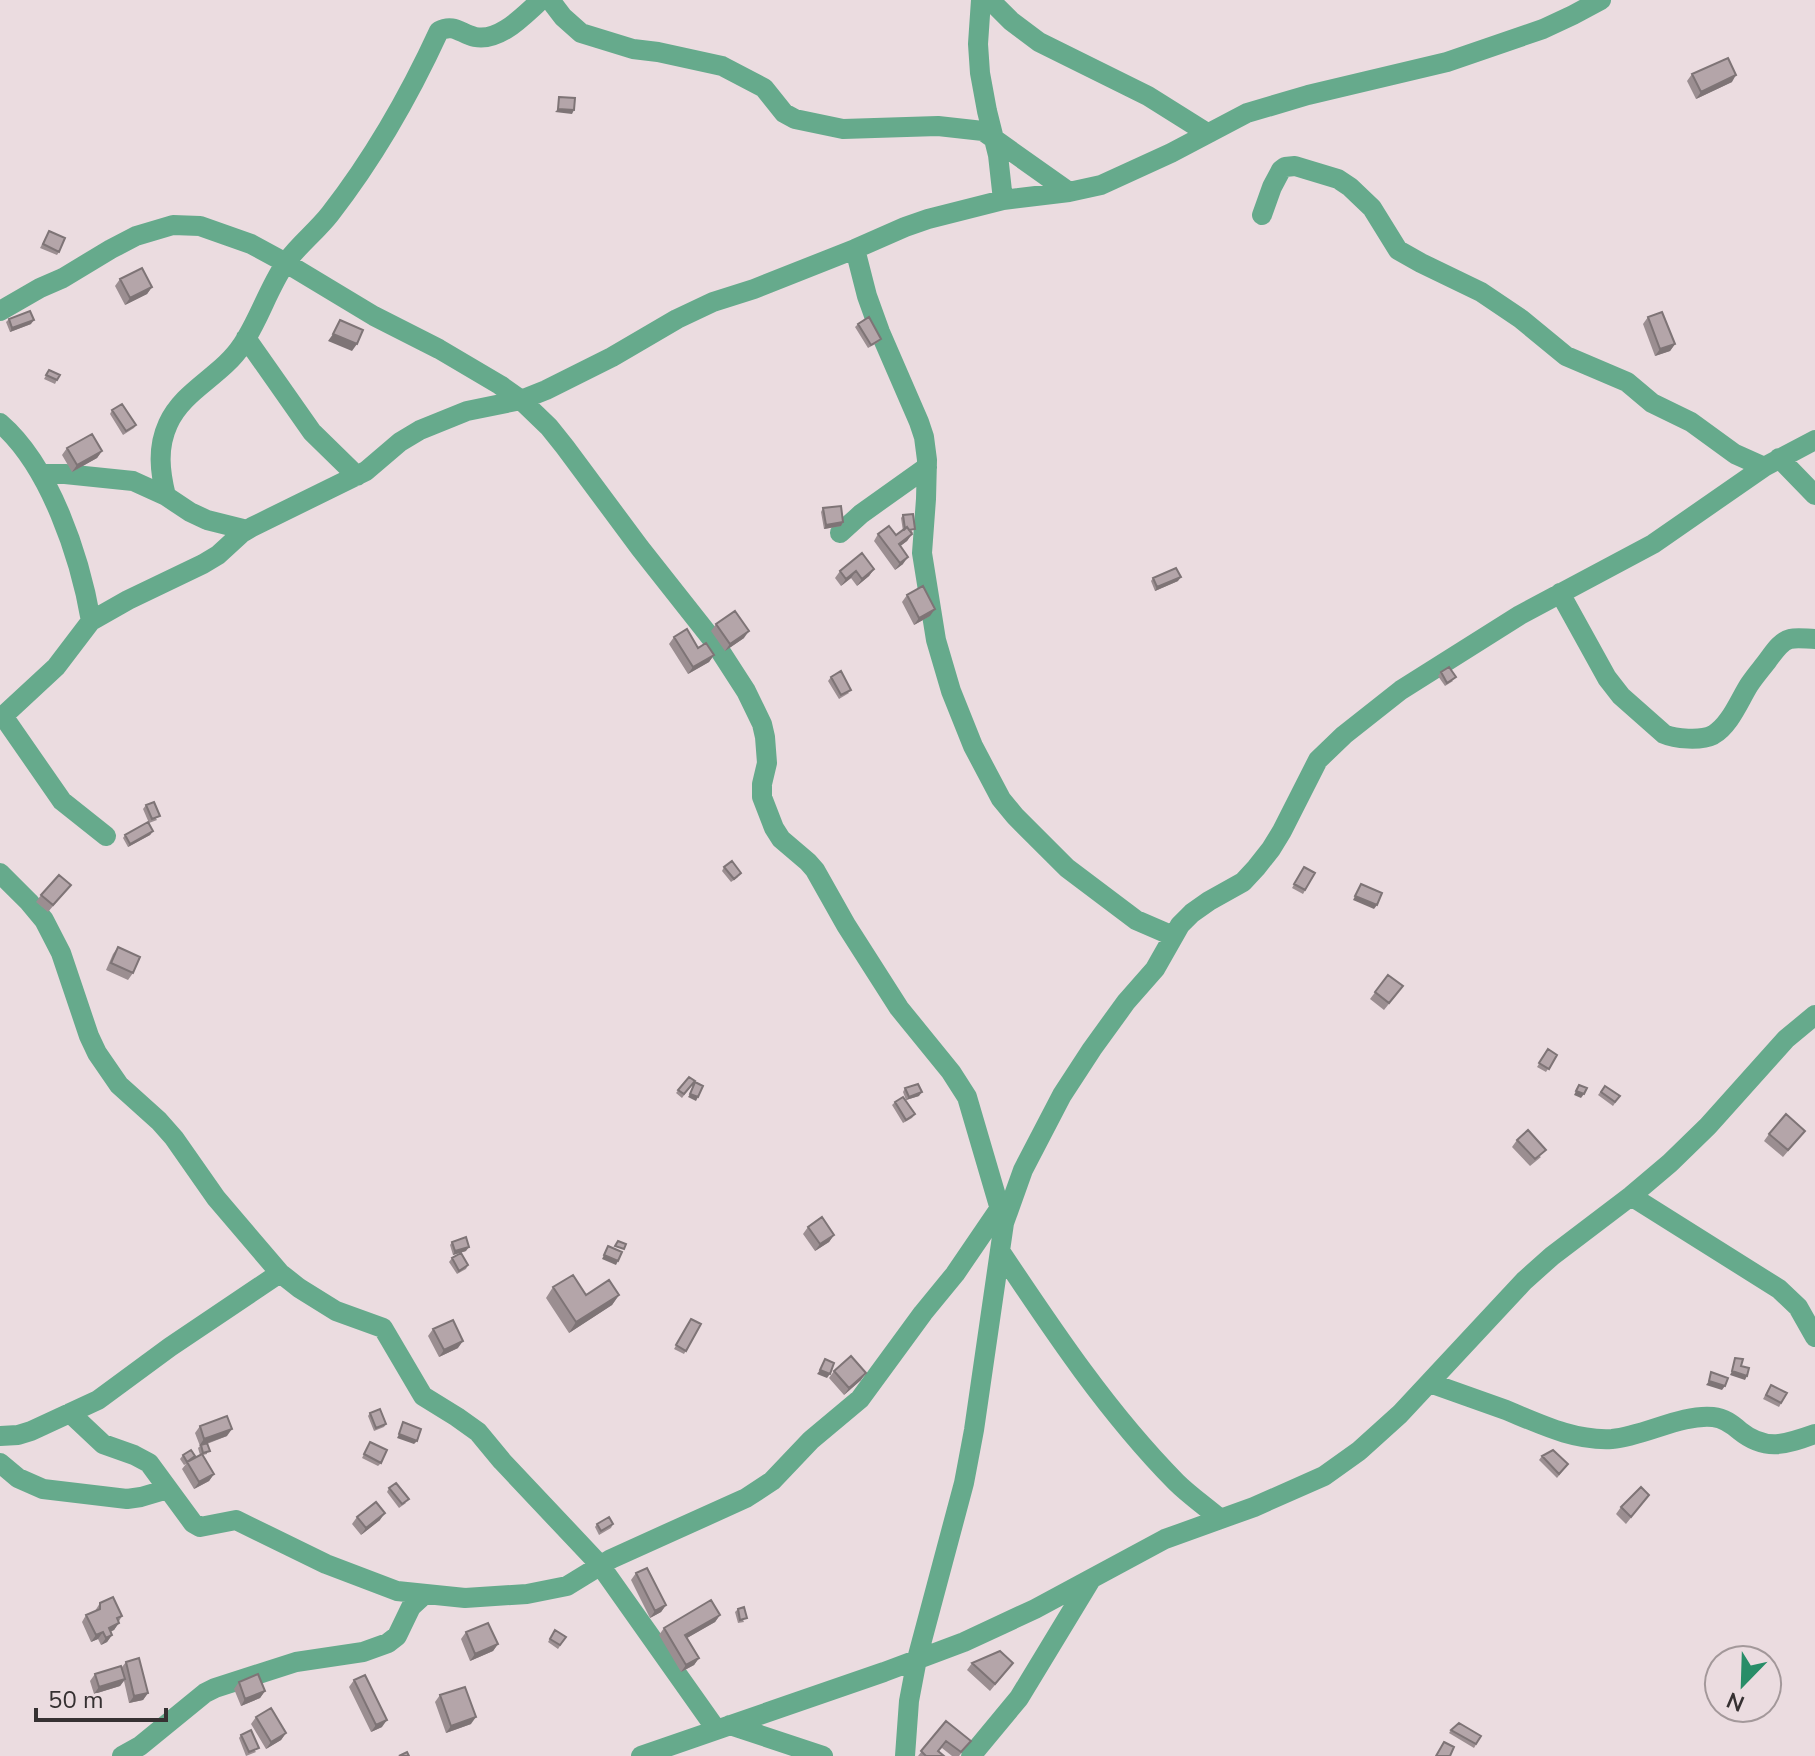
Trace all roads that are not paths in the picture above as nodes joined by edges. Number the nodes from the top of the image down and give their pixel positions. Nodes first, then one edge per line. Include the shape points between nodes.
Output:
1 (541, 0) edge
2 (550, 0) edge
3 (981, 0) edge
4 (990, 0) edge
5 (1601, 0) edge
6 (1207, 133) junction
7 (993, 138) junction
8 (1069, 192) junction
9 (1003, 200) junction
10 (1262, 215) dead end
11 (855, 249) junction
12 (286, 263) junction
13 (0, 311) edge
14 (246, 338) junction
15 (521, 400) junction
16 (0, 423) edge
17 (1815, 440) edge
18 (1771, 462) junction
19 (927, 467) junction
20 (41, 474) junction
21 (357, 476) junction
22 (1815, 495) edge
23 (166, 496) junction
24 (247, 530) junction
25 (840, 533) dead end
26 (1560, 593) junction
27 (91, 621) junction
28 (1815, 639) edge
29 (1, 718) edge
30 (106, 836) dead end
31 (0, 873) edge
32 (1173, 936) junction
33 (1815, 1015) edge
34 (1631, 1196) junction
35 (1002, 1216) junction
36 (1000, 1251) junction
37 (280, 1273) junction
38 (1815, 1337) edge
39 (1430, 1383) junction
40 (70, 1413) junction
41 (1815, 1434) edge
42 (0, 1436) edge
43 (0, 1463) edge
44 (168, 1489) junction
45 (1219, 1518) junction
46 (600, 1565) junction
47 (1094, 1576) junction
48 (424, 1595) junction
49 (917, 1659) junction
50 (723, 1727) junction
51 (122, 1756) edge
52 (641, 1756) edge
53 (823, 1756) edge
54 (905, 1756) edge
55 (971, 1756) edge

1 - 12 street via 497,35 477,38 454,28 439,31 401,106 345,194
2 - 7 street via 581,33 722,66 760,85 795,119 843,129 962,128
3 - 7 street via 978,44
4 - 6 street via 1039,42 1148,96
5 - 6 street via 1543,29 1447,62 1273,105
6 - 8 street via 1101,185
7 - 8 street
7 - 9 street
8 - 9 street
9 - 11 street via 928,219
10 - 18 street via 1285,167 1338,179 1372,208 1398,250 1481,292 1566,356 1627,382 1735,454
11 - 15 street via 713,302 574,378
11 - 19 street via 880,332 919,422
12 - 13 street via 225,234 173,225 136,236
12 - 14 street
12 - 15 street
14 - 21 street via 312,432
14 - 23 street via 168,422 160,459
15 - 21 street via 467,411 420,430
15 - 35 street via 565,447 746,691 765,737 762,797 774,828 815,870 891,997 967,1097
16 - 20 street
17 - 18 street
18 - 22 street
18 - 26 street via 1653,544
19 - 25 street
19 - 32 street via 922,553 936,640 973,746 1001,799 1067,868 1136,920
20 - 23 street via 123,479
20 - 27 street via 78,561
21 - 24 street
23 - 24 street via 207,520
24 - 27 street via 203,564
26 - 28 street via 1621,696 1664,734 1680,739 1708,737 1727,722 1785,641
26 - 32 street via 1401,690 1344,735 1318,760 1282,831 1250,876 1192,913
27 - 29 street via 56,667
29 - 30 street via 62,801
31 - 37 street via 48,927 89,1036 114,1078 174,1138 216,1198
32 - 35 street via 1155,969 1062,1095
33 - 34 street via 1786,1039 1708,1126
34 - 38 street via 1779,1289 1798,1307
34 - 39 street via 1524,1281
35 - 36 street
35 - 46 street via 864,1394 772,1481
36 - 45 street via 1117,1416 1179,1485
36 - 49 street via 964,1483
37 - 40 street via 110,1393
37 - 46 street via 336,1311 383,1327 423,1396 478,1432
39 - 41 street via 1590,1439 1615,1438 1698,1417 1730,1422 1758,1442 1785,1444
39 - 45 street via 1359,1451 1324,1476
40 - 42 street via 31,1431
40 - 44 street via 106,1446 149,1463
43 - 44 street via 43,1489 127,1499
44 - 48 street via 200,1527 236,1520 326,1564 397,1591
45 - 47 street
46 - 48 street via 567,1586 527,1594
46 - 50 street
47 - 49 street via 1035,1609
47 - 55 street via 1019,1698
48 - 51 street via 388,1643 296,1662 215,1688
49 - 50 street
49 - 54 street
50 - 52 street
50 - 53 street

